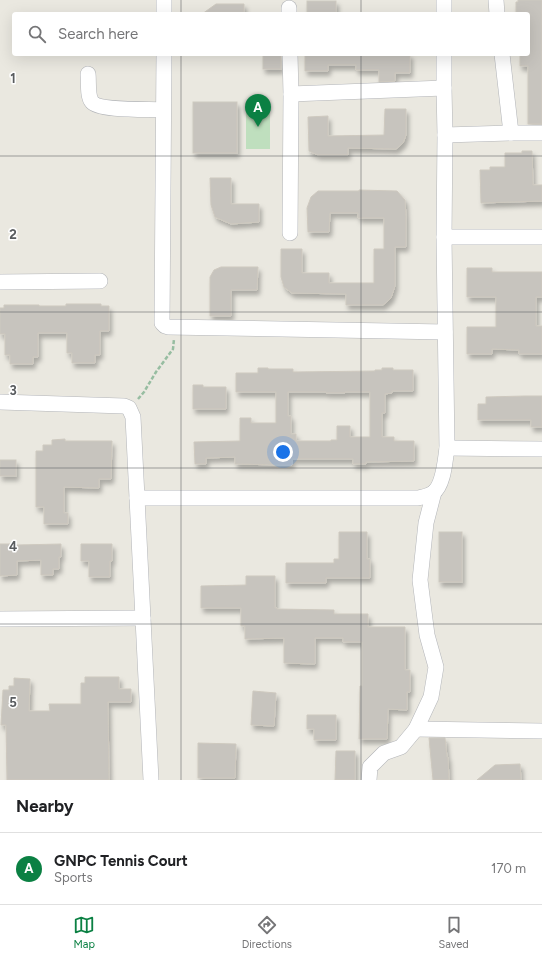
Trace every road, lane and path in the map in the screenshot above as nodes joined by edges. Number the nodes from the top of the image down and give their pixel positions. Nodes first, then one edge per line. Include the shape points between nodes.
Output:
1 (164, 0) edge
2 (444, 0) edge
3 (496, 0) edge
4 (164, 12) edge
5 (444, 12) edge
6 (497, 12) edge
7 (164, 56) edge
8 (290, 56) edge
9 (444, 56) edge
10 (502, 56) edge
11 (88, 74) dead end
12 (444, 88) junction
13 (290, 94) junction
14 (163, 110) junction
15 (511, 133) junction
16 (542, 133) edge
17 (445, 135) junction
18 (290, 233) dead end
19 (444, 237) junction
20 (542, 237) edge
21 (100, 281) dead end
22 (0, 282) edge
23 (168, 327) junction
24 (445, 332) junction
25 (0, 402) edge
26 (129, 408) junction
27 (447, 448) junction
28 (542, 449) edge
29 (434, 492) junction
30 (137, 498) junction
31 (143, 618) junction
32 (0, 619) edge
33 (416, 729) junction
34 (542, 731) edge
35 (151, 780) edge
36 (369, 780) edge

1 - 4 street
2 - 5 street
3 - 6 street
7 - 14 street
8 - 13 street
9 - 12 street
10 - 15 street
11 - 14 street via 90,98 92,103 98,106
12 - 13 street
12 - 17 street
13 - 18 street
14 - 23 street via 162,322
15 - 16 street
15 - 17 street
17 - 19 street
19 - 20 street
19 - 24 street
21 - 22 street
23 - 24 street
23 - 26 path via 174,340 173,348 144,392
24 - 27 street
25 - 26 street
26 - 30 street via 133,417
27 - 28 street
27 - 29 street via 442,478
29 - 30 street via 418,498
29 - 33 street via 426,523 420,580 427,635 436,667 431,697
30 - 31 street
31 - 32 street
31 - 35 street
33 - 34 street
33 - 36 street via 400,747 384,753 370,767

